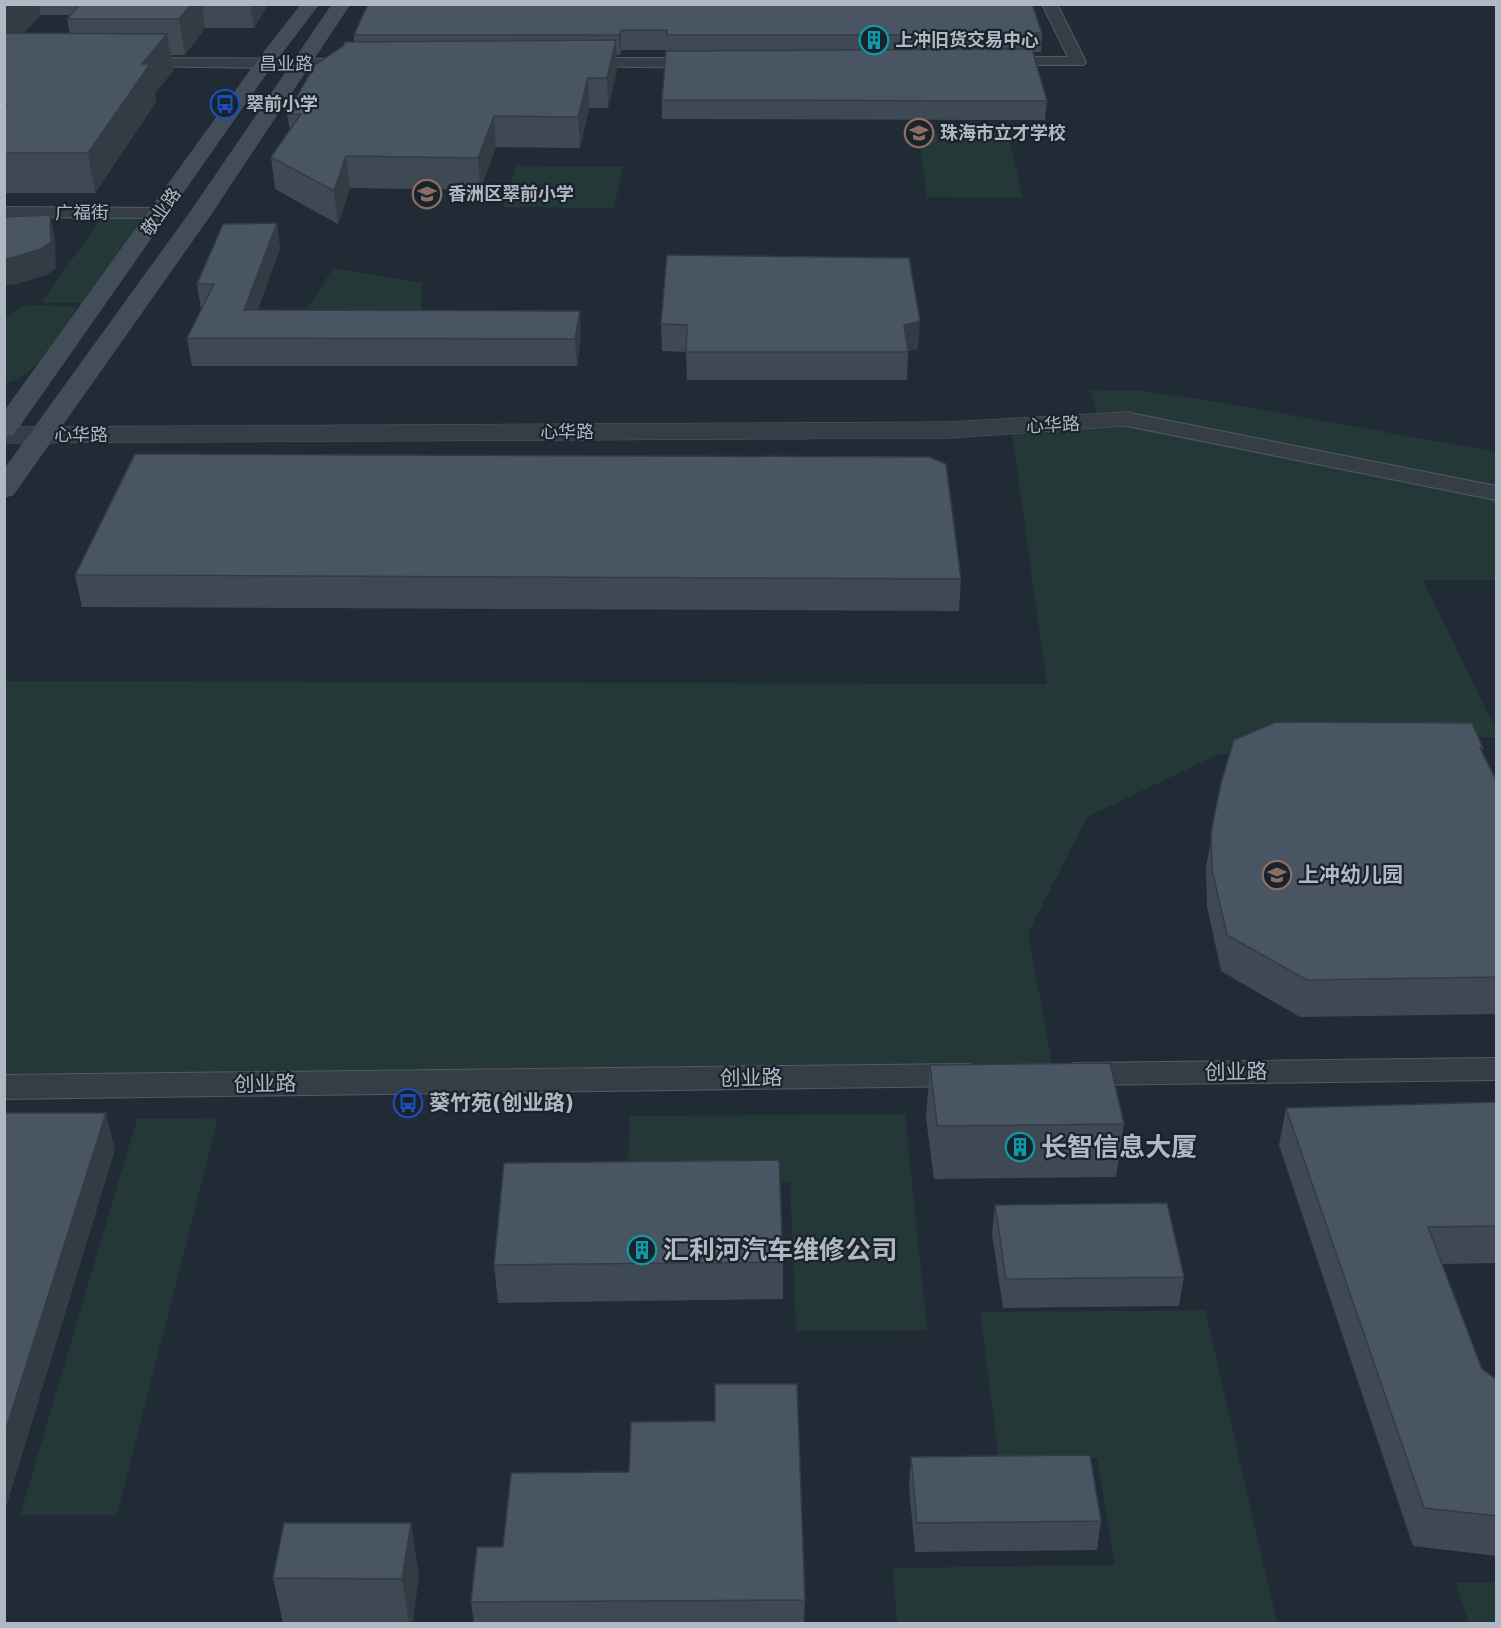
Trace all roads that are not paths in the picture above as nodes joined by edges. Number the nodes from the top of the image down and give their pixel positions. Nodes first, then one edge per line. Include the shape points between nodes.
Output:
1 (311, 4) edge
2 (342, 4) edge
3 (1049, 4) edge
4 (977, 62) edge
5 (120, 63) edge
6 (570, 63) edge
7 (721, 63) edge
8 (264, 64) junction
9 (302, 64) junction
10 (368, 64) edge
11 (4, 212) edge
12 (160, 213) junction
13 (1130, 420) joint
14 (6, 426) edge
15 (48, 428) junction
16 (4, 489) edge
17 (1497, 493) edge
18 (1497, 1069) edge
19 (1044, 1074) edge
20 (1000, 1075) edge
21 (4, 1087) edge

1 - 8 main road, 敬业路
2 - 9 main road, 敬业路
3 - 4 street via 1078,62
5 - 8 street, 昌业路
6 - 7 street
8 - 9 street, 昌业路
8 - 12 main road, 敬业路
9 - 10 street, 昌业路
9 - 15 main road, 敬业路
11 - 12 street, 广福街
12 - 14 main road, 敬业路
13 - 15 street, 心华路 via 949,430
13 - 17 street, 心华路
14 - 15 street, 心华路
15 - 16 main road, 敬业路
18 - 19 street, 创业路
20 - 21 street, 创业路

